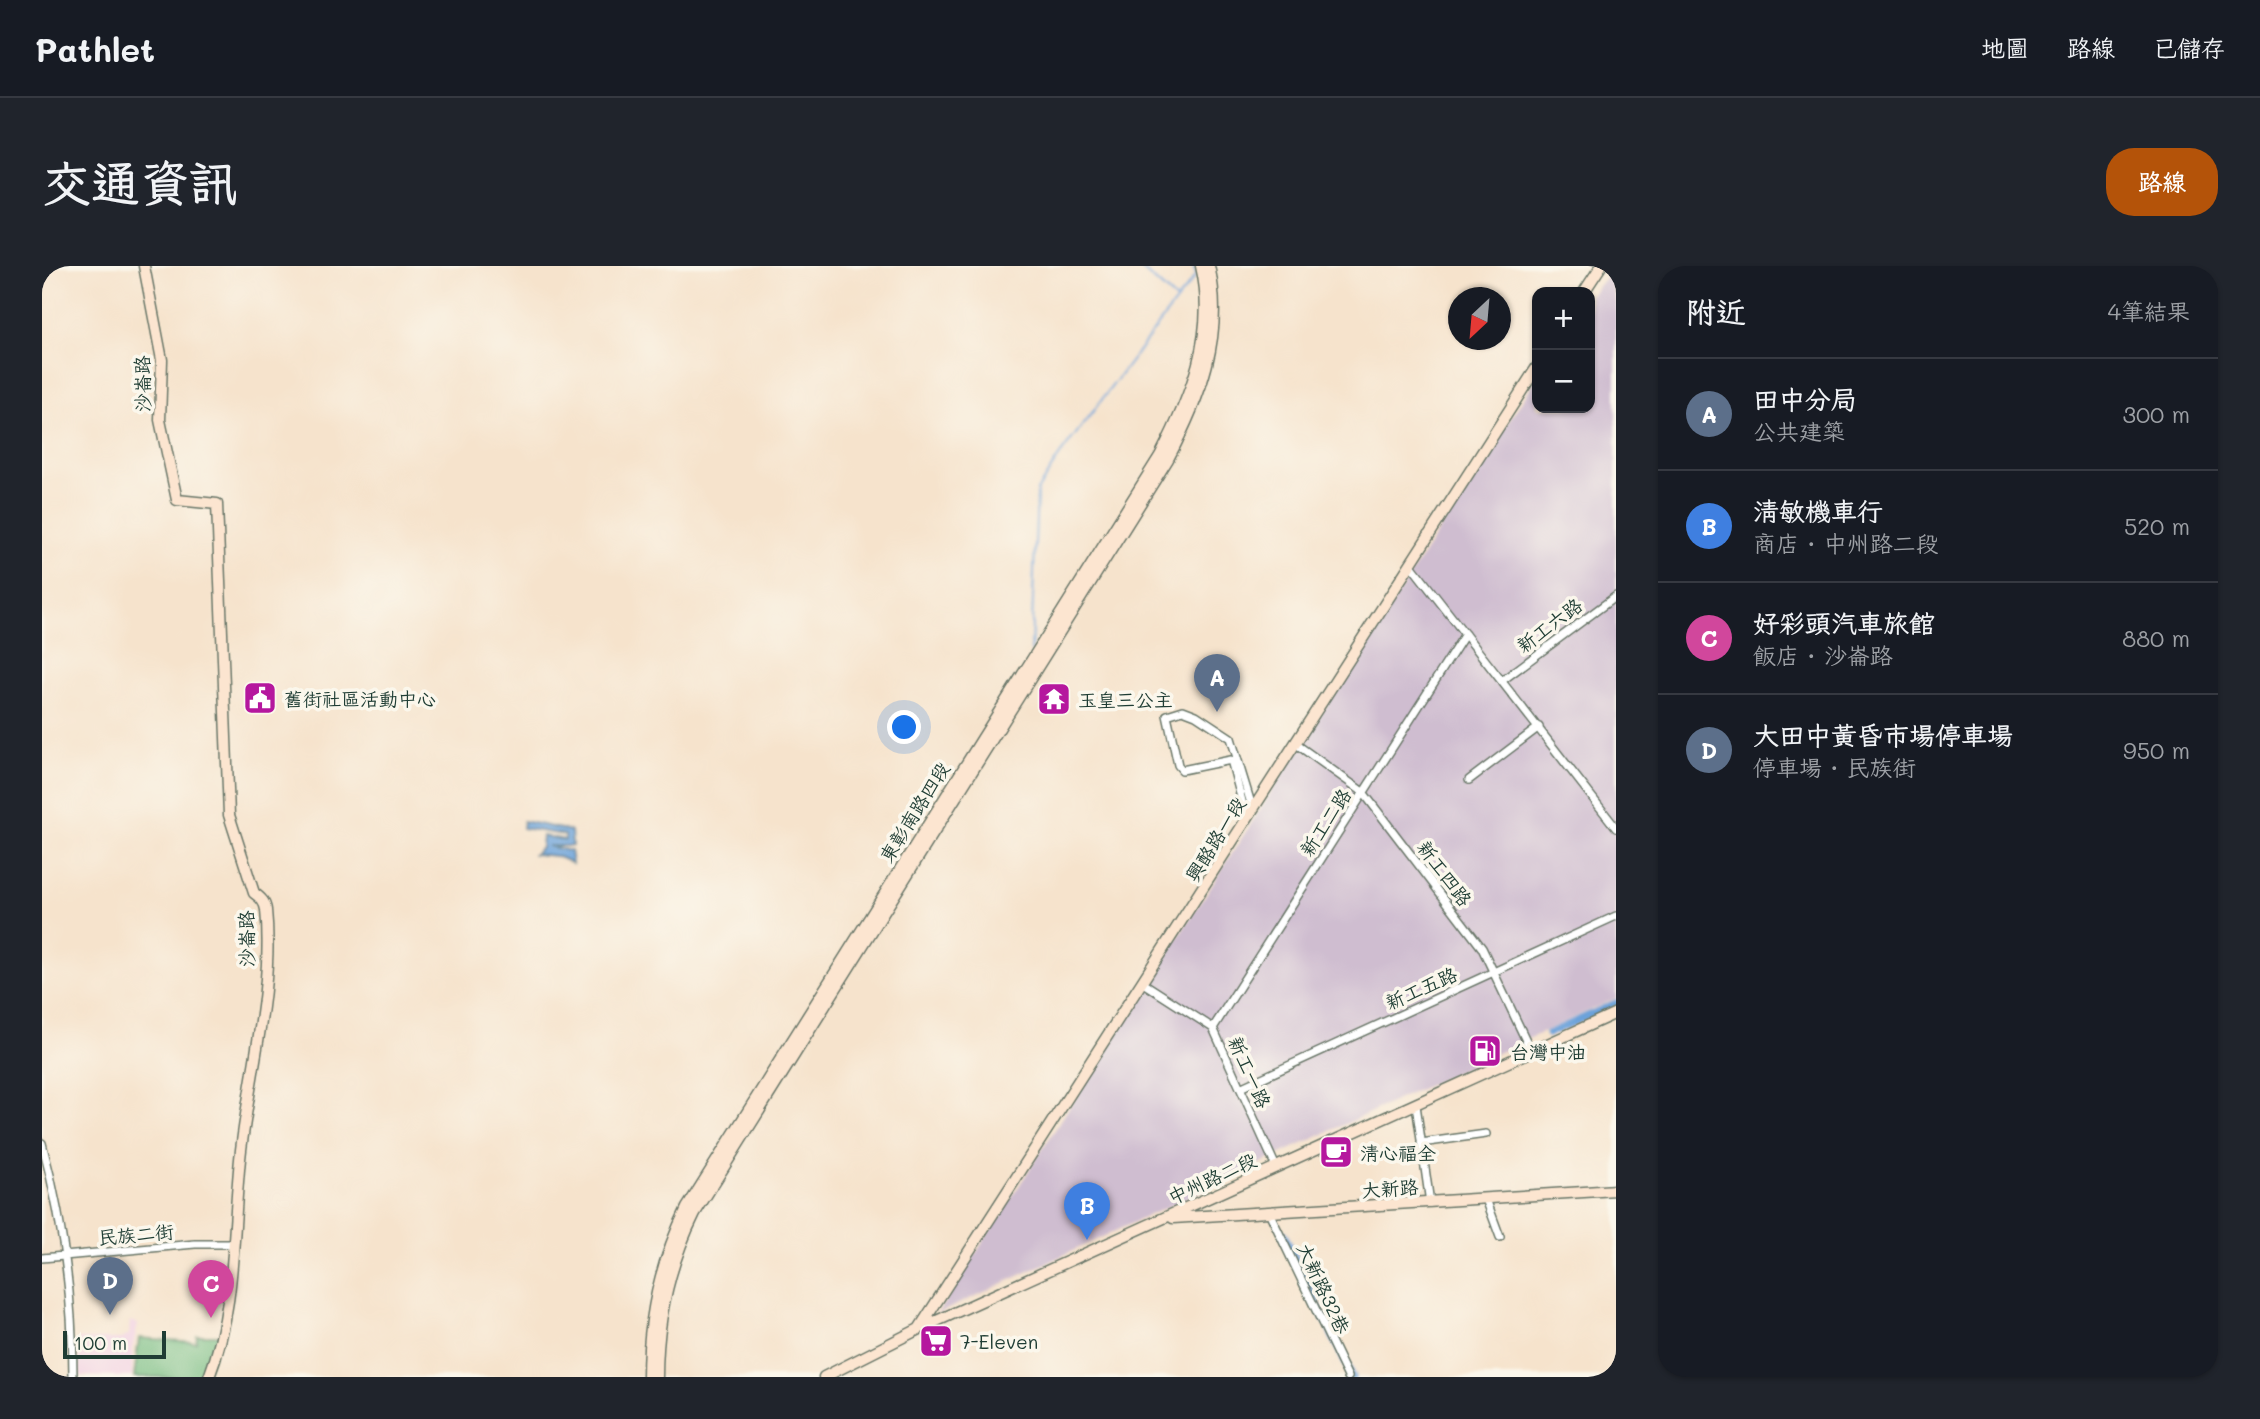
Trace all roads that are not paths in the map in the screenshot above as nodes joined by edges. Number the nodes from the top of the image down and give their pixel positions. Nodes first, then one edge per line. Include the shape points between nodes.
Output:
1 (144, 266) edge
2 (1201, 266) edge
3 (1209, 266) edge
4 (1601, 266) edge
5 (1587, 287) edge
6 (1532, 375) edge
7 (1411, 565) junction
8 (1616, 596) edge
9 (1465, 635) junction
10 (1503, 680) junction
11 (1539, 727) junction
12 (1296, 744) junction
13 (1469, 780) dead end
14 (1363, 792) junction
15 (1253, 811) junction
16 (1247, 821) junction
17 (1616, 828) edge
18 (1616, 916) edge
19 (1495, 971) junction
20 (1143, 983) junction
21 (1616, 1013) edge
22 (1213, 1028) junction
23 (1531, 1051) junction
24 (1240, 1088) junction
25 (1416, 1105) junction
26 (1486, 1134) dead end
27 (42, 1143) edge
28 (1422, 1143) junction
29 (1276, 1167) junction
30 (1616, 1190) edge
31 (1486, 1199) junction
32 (1430, 1203) junction
33 (1269, 1214) junction
34 (1167, 1219) junction
35 (1500, 1237) dead end
36 (232, 1244) junction
37 (67, 1256) junction
38 (42, 1258) edge
39 (919, 1329) junction
40 (652, 1362) junction
41 (73, 1377) edge
42 (209, 1377) edge
43 (641, 1377) edge
44 (648, 1377) edge
45 (657, 1377) edge
46 (663, 1377) edge
47 (824, 1377) edge
48 (1348, 1377) edge

1 - 36 street, 沙崙路 via 162,360 160,420 177,500 216,504 229,815 254,893 265,905 264,977
2 - 40 street, 東彰南路四段 via 1205,281 1201,355 1183,411 1160,456 687,1208 660,1273
3 - 40 street, 東彰南路四段 via 1214,287 1210,352 1190,418 695,1213 666,1289
4 - 5 street
6 - 7 street, 興酪路一段
7 - 9 street
7 - 12 street, 興酪路一段
8 - 10 street, 新工六路
9 - 10 street
9 - 14 street, 新工二路
10 - 11 street
11 - 13 street
11 - 17 street
12 - 14 street, 新工四路
12 - 15 street, 興酪路一段
14 - 19 street, 新工四路
14 - 22 street, 新工二路
15 - 16 street, 興酪路一段
15 - 16 street via 1231,738 1183,710 1167,715 1182,770 1231,760
16 - 20 street, 興酪路一段
18 - 19 street, 新工五路
19 - 23 street, 新工四路
19 - 24 street, 新工五路
20 - 22 street, 新工一路
20 - 39 street, 興酪路一段
21 - 23 street, 中州路二段
22 - 24 street, 新工一路
23 - 25 street, 中州路二段
24 - 29 street, 新工一路
25 - 28 street
25 - 29 street, 中州路二段
26 - 28 street
27 - 37 street
28 - 32 street
29 - 34 street, 中州路二段
30 - 31 street, 大新路
31 - 32 street, 大新路
31 - 35 street
32 - 33 street, 大新路
33 - 34 street, 大新路
33 - 48 street, 大新路32巷
34 - 39 street, 中州路二段
36 - 37 street, 民族二街
36 - 42 street, 沙崙路 via 229,1305
37 - 38 street, 民族二街
37 - 41 street
39 - 47 street, 中州路二段
40 - 43 street
40 - 44 street, 東彰南路四段
40 - 45 street, 東彰南路四段
40 - 46 street

